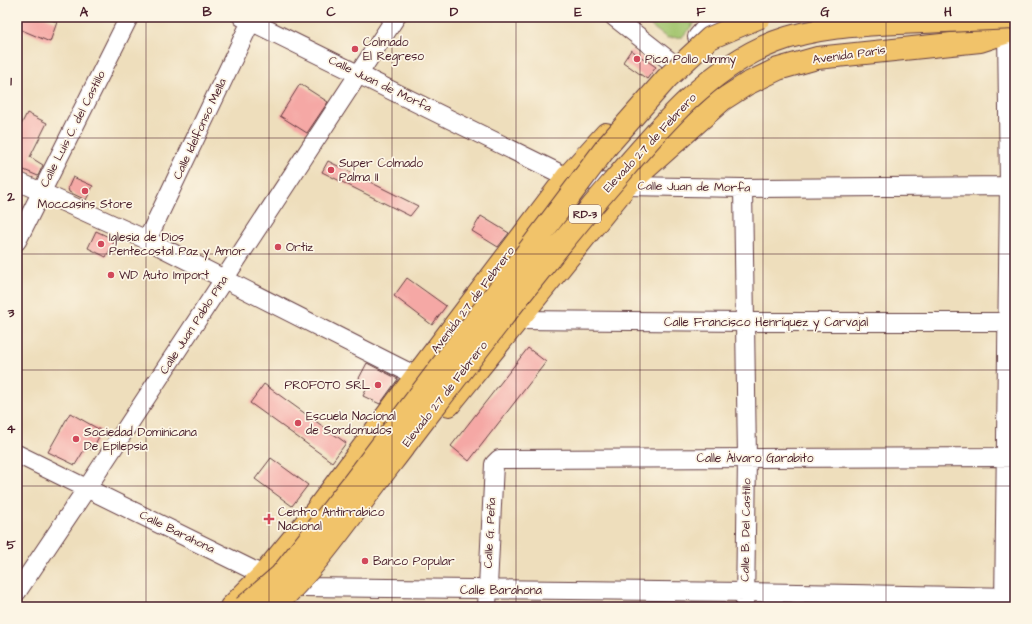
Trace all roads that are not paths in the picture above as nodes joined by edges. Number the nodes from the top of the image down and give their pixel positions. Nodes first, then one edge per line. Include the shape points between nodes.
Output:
1 (129, 17) edge
2 (396, 17) edge
3 (614, 17) edge
4 (730, 17) edge
5 (738, 17) edge
6 (760, 17) edge
7 (249, 19) edge
8 (1011, 24) edge
9 (707, 31) edge
10 (670, 61) junction
11 (358, 73) junction
12 (567, 177) junction
13 (17, 181) edge
14 (626, 186) junction
15 (1012, 186) edge
16 (743, 188) junction
17 (41, 192) junction
18 (591, 207) junction
19 (147, 240) junction
20 (17, 241) edge
21 (224, 280) junction
22 (516, 320) junction
23 (746, 322) junction
24 (1011, 322) edge
25 (416, 376) junction
26 (17, 454) edge
27 (1010, 456) edge
28 (747, 458) junction
29 (496, 460) joint
30 (87, 488) junction
31 (263, 575) junction
32 (303, 588) junction
33 (17, 592) edge
34 (487, 599) edge
35 (745, 599) edge
36 (1008, 600) edge
37 (231, 607) edge
38 (244, 607) edge
39 (274, 607) edge
40 (283, 607) edge

1 - 17 street, Calle Luis C. del Castillo
2 - 11 street, Calle Juan Pablo Pina
3 - 10 street
4 - 9 main road
5 - 9 main road, Avenida 27 de Febrero / RD-3
6 - 9 main road, Elevado 27 de Febrero / RD-3, bridge
7 - 11 street, Calle Juan de Morfa
7 - 19 street, Calle Idelfonso Mella
8 - 14 main road, Avenida París / RD-3 via 980,41 817,58 778,69 722,100
8 - 15 street
8 - 18 main road, bridge via 861,34 789,46 761,57 712,87 689,109 641,165
8 - 18 main road, Elevado 27 de Febrero / RD-3, bridge via 855,26 815,31 778,41 753,52 706,84 644,146
9 - 10 main road, Avenida 27 de Febrero / RD-3
9 - 38 main road, Elevado 27 de Febrero / RD-3, bridge via 608,146 349,488 280,574
10 - 12 main road, Avenida 27 de Febrero / RD-3
11 - 12 street, Calle Juan de Morfa
11 - 21 street, Calle Juan Pablo Pina
12 - 14 street, Calle Juan de Morfa
12 - 25 main road, Avenida 27 de Febrero / RD-3
13 - 17 street
14 - 16 street, Calle Juan de Morfa
14 - 22 main road, RD-3
15 - 16 street, Calle Juan de Morfa
15 - 24 street
16 - 23 street, Calle B. Del Castillo
17 - 19 street
17 - 20 street, Calle Luis C. del Castillo
18 - 39 main road, Elevado 27 de Febrero / RD-3, bridge via 503,317 325,550
19 - 21 street
21 - 25 street
21 - 30 street, Calle Juan Pablo Pina
22 - 23 street, Calle Francisco Henríquez y Carvajal
22 - 32 main road, RD-3
23 - 24 street, Calle Francisco Henríquez y Carvajal
23 - 28 street, Calle B. Del Castillo
24 - 27 street
25 - 31 main road, Avenida 27 de Febrero / RD-3 via 315,512
26 - 30 street, Calle Barahona
27 - 28 street, Calle Álvaro Garabito
27 - 36 street
28 - 29 street, Calle Álvaro Garabito
28 - 35 street, Calle B. Del Castillo
29 - 34 street, Calle G. Peña
30 - 31 street, Calle Barahona
30 - 33 street, Calle Juan Pablo Pina
31 - 32 street, Calle Barahona
31 - 37 main road, Avenida 27 de Febrero / RD-3
32 - 34 street, Calle Barahona
32 - 40 main road, RD-3
34 - 35 street, Calle Barahona
35 - 36 street, Calle Barahona

